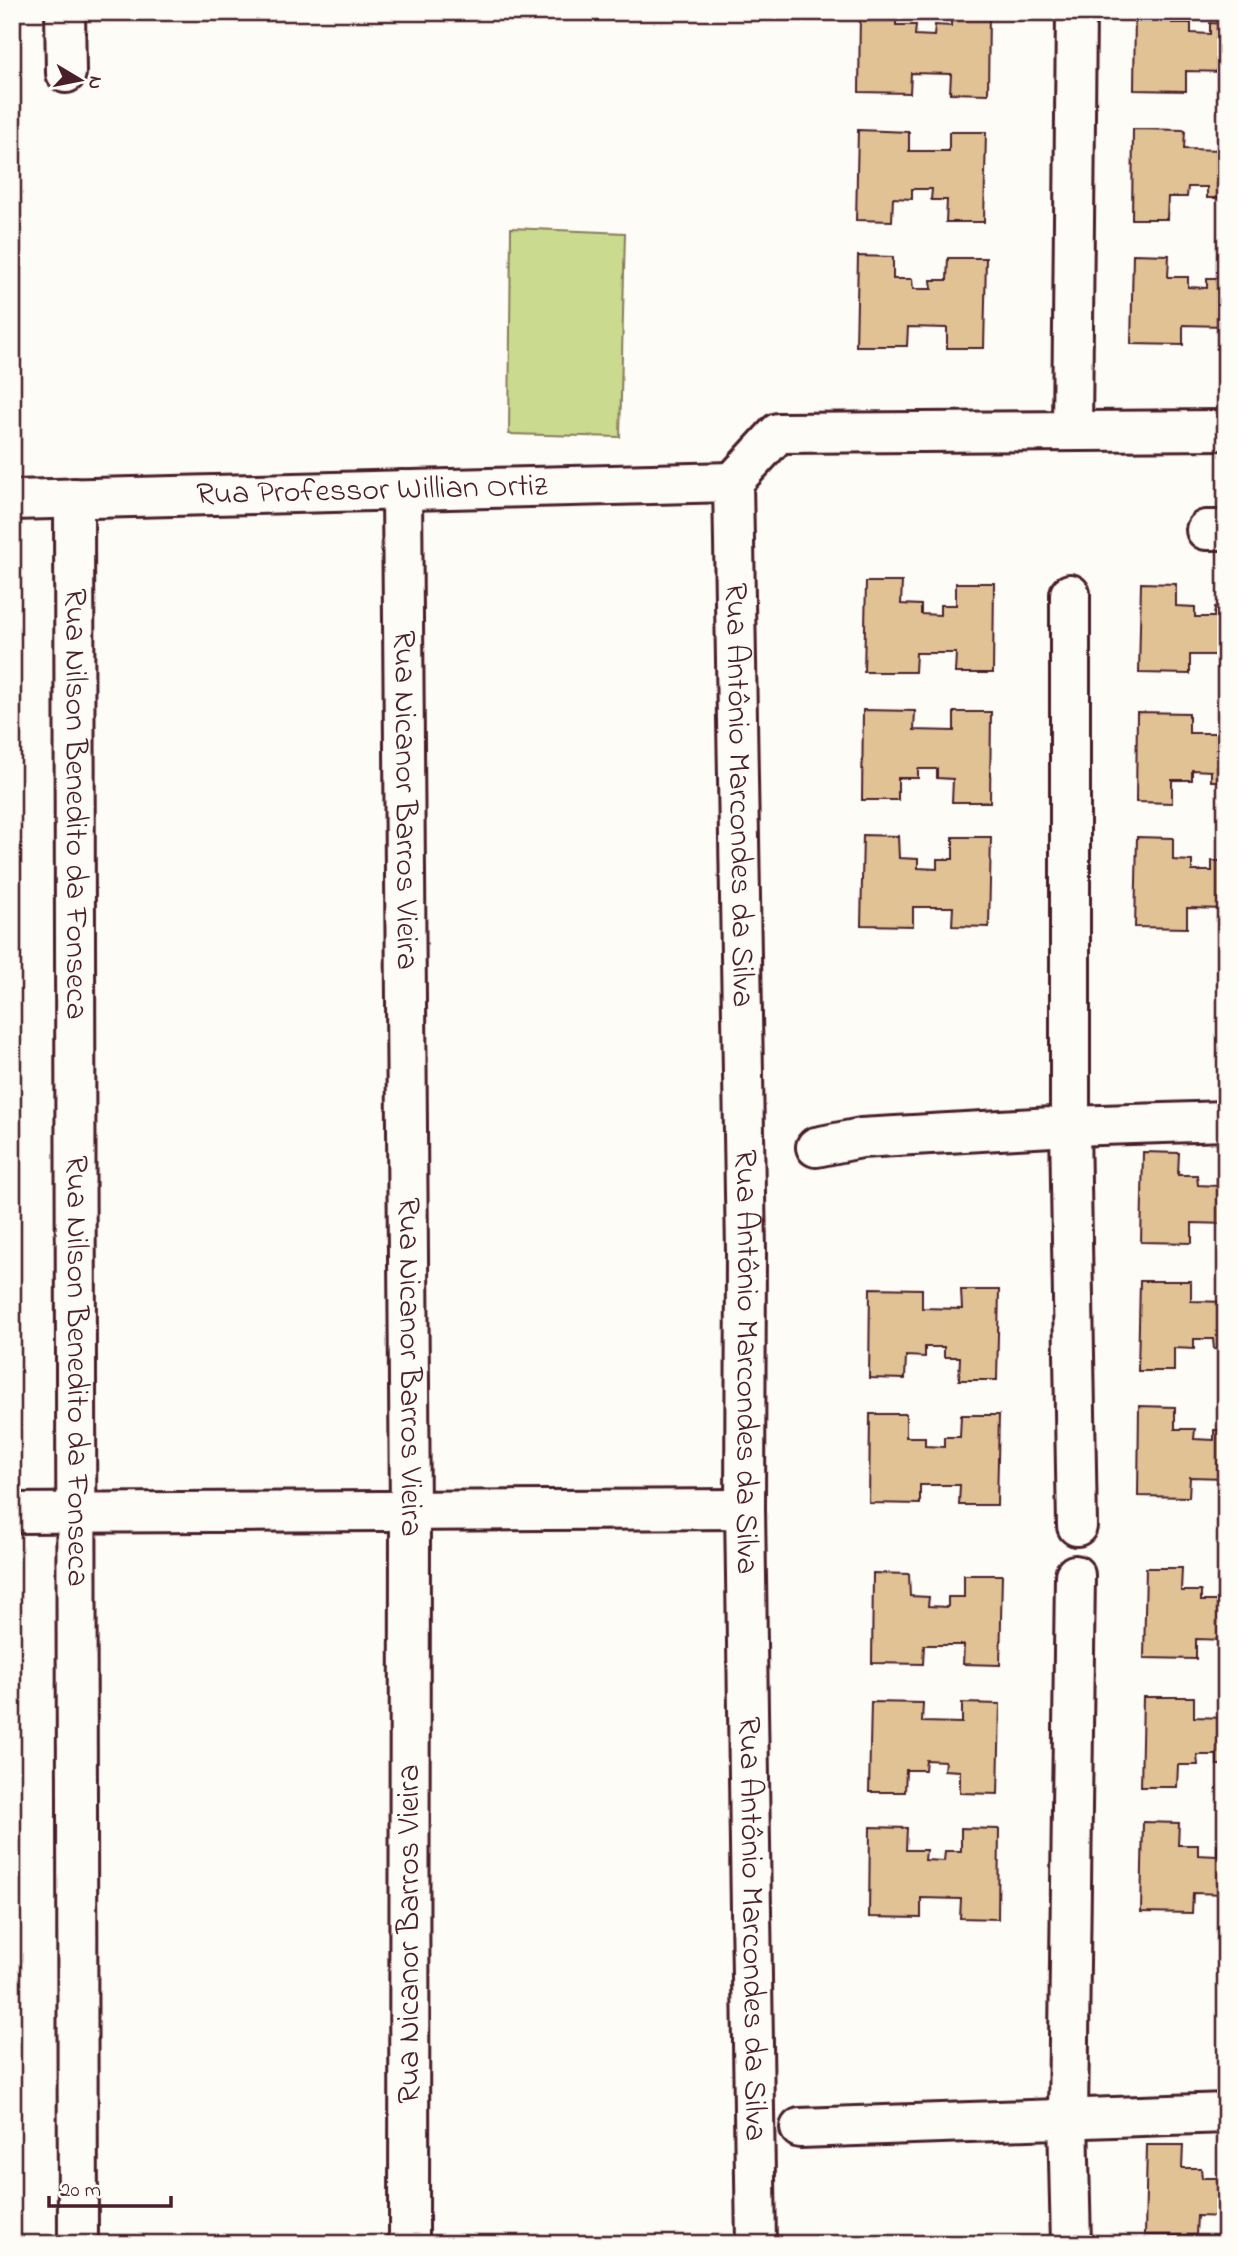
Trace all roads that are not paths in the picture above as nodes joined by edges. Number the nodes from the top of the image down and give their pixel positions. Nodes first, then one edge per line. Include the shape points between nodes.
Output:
1 (65, 12) edge
2 (1076, 12) edge
3 (66, 73) dead end
4 (1226, 430) edge
5 (1072, 431) junction
6 (733, 482) junction
7 (402, 490) junction
8 (74, 498) junction
9 (12, 500) edge
10 (1070, 594) dead end
11 (1226, 1121) edge
12 (1070, 1126) junction
13 (816, 1147) dead end
14 (745, 1509) junction
15 (410, 1511) junction
16 (12, 1513) edge
17 (75, 1513) junction
18 (1077, 1526) dead end
19 (1075, 1575) dead end
20 (1226, 2113) edge
21 (1068, 2118) junction
22 (800, 2128) dead end
23 (78, 2244) edge
24 (409, 2244) edge
25 (756, 2244) edge
26 (1071, 2244) edge

1 - 3 street
2 - 5 street
4 - 5 street
5 - 6 street via 778,433
6 - 7 street, Rua Professor Willian Ortiz
6 - 14 street, Rua Antônio Marcondes da Silva via 746,1252
7 - 8 street, Rua Professor Willian Ortiz
7 - 15 street, Rua Nicanor Barros Vieira
8 - 9 street, Rua Professor Willian Ortiz
8 - 17 street, Rua Nilson Benedito da Fonseca
10 - 12 street
11 - 12 street
12 - 13 street via 861,1138
12 - 18 street
14 - 15 street
14 - 25 street, Rua Antônio Marcondes da Silva
15 - 17 street
15 - 24 street, Rua Nicanor Barros Vieira
16 - 17 street
17 - 23 street, Rua Nilson Benedito da Fonseca
19 - 21 street
20 - 21 street
21 - 22 street
21 - 26 street

